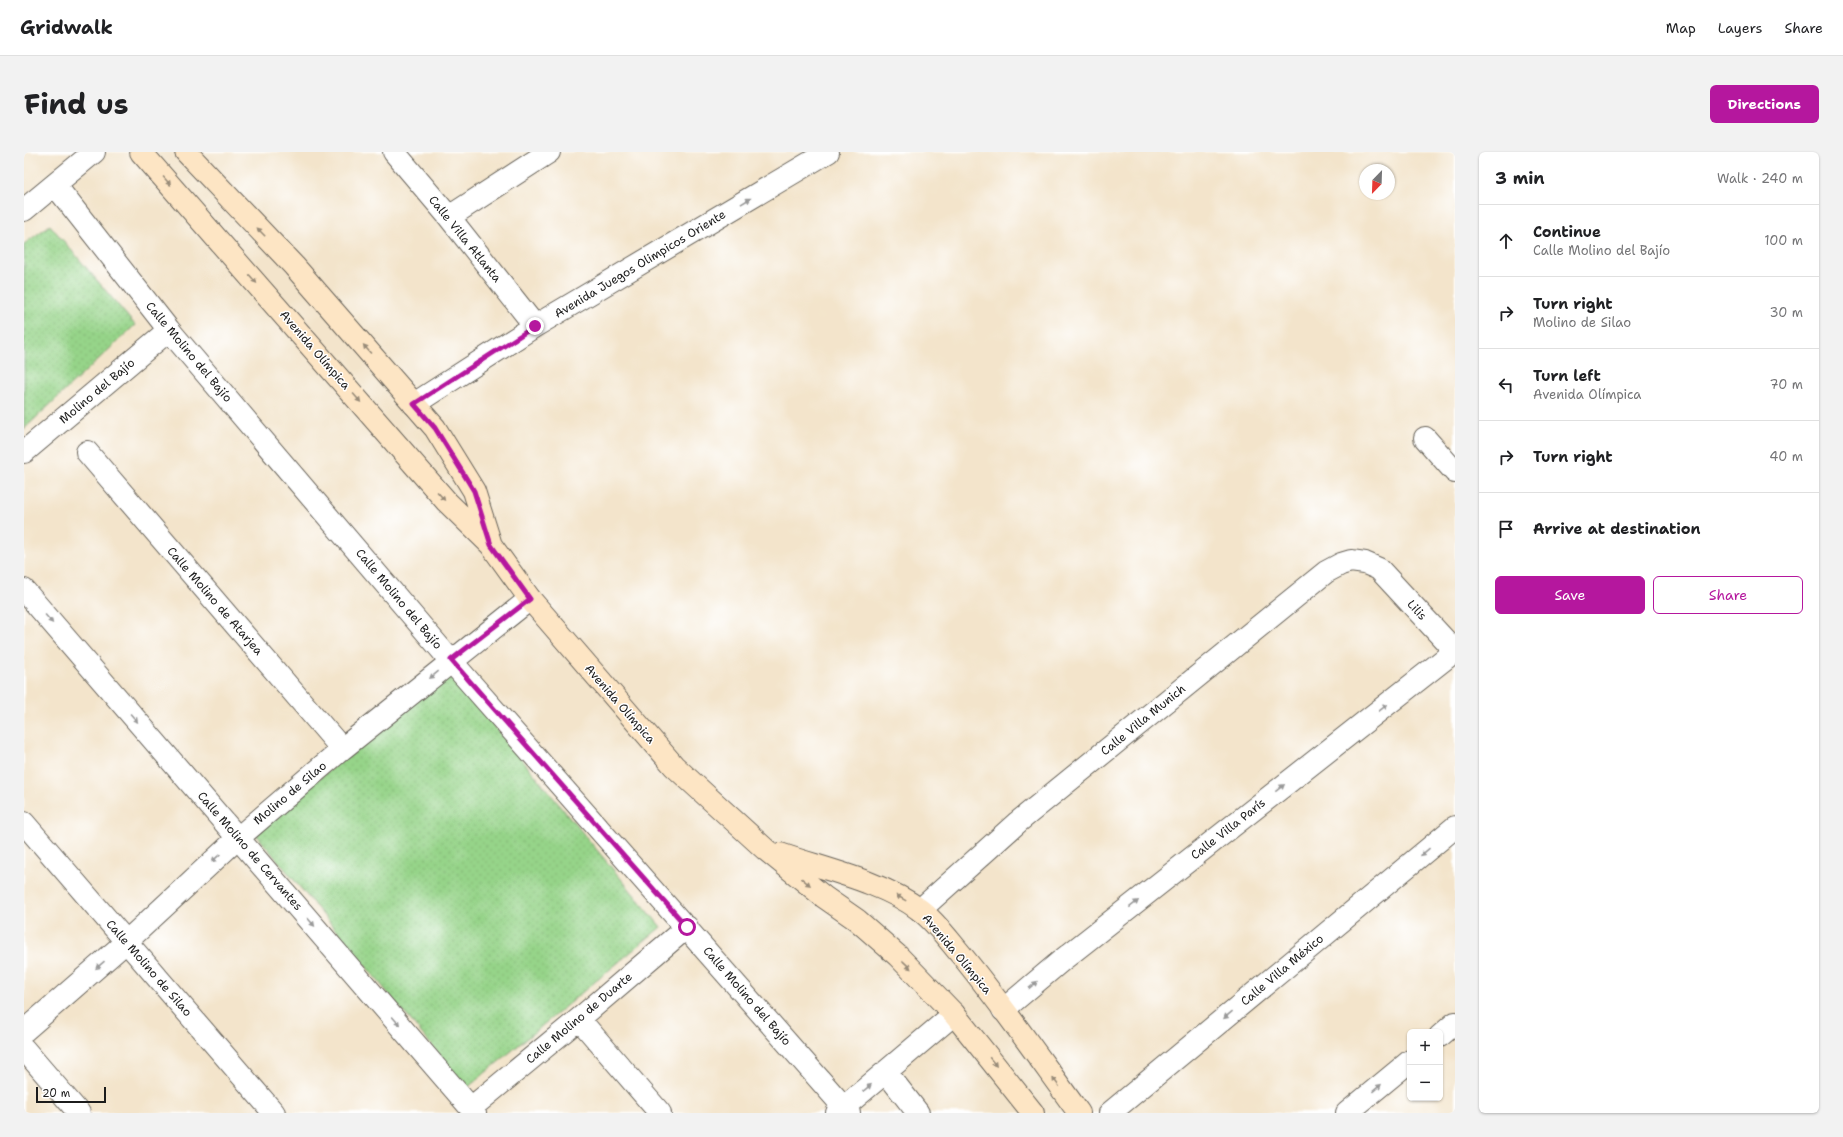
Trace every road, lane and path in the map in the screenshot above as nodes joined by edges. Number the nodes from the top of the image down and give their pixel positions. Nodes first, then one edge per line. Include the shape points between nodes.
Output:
1 (94, 152) edge
2 (141, 152) edge
3 (186, 152) edge
4 (394, 152) edge
5 (549, 152) edge
6 (828, 152) edge
7 (55, 185) junction
8 (24, 210) edge
9 (448, 217) junction
10 (535, 326) junction
11 (169, 330) junction
12 (414, 404) junction
13 (1425, 438) dead end
14 (24, 452) edge
15 (87, 452) dead end
16 (1455, 472) edge
17 (491, 545) junction
18 (1379, 568) joint
19 (24, 590) edge
20 (530, 599) junction
21 (1455, 651) edge
22 (451, 660) junction
23 (342, 749) junction
24 (24, 823) edge
25 (1455, 827) edge
26 (238, 838) junction
27 (765, 849) junction
28 (920, 910) junction
29 (687, 927) junction
30 (126, 942) junction
31 (1003, 1010) junction
32 (954, 1014) junction
33 (579, 1020) junction
34 (1455, 1023) edge
35 (24, 1031) edge
36 (1443, 1033) edge
37 (24, 1049) edge
38 (1407, 1063) edge
39 (886, 1072) junction
40 (473, 1110) edge
41 (843, 1111) edge
42 (79, 1113) edge
43 (274, 1113) edge
44 (660, 1113) edge
45 (918, 1113) edge
46 (1033, 1113) edge
47 (1079, 1113) edge
48 (1110, 1113) edge
49 (1347, 1113) edge

1 - 7 street
2 -> 17 street, Avenida Olímpica via 447,502
12 -> 3 street, Avenida Olímpica via 294,266
4 - 9 street, Calle Villa Atlanta
5 - 9 street
10 -> 6 street, Avenida Juegos Olimpicos Oriente
7 - 8 street
7 - 11 street, Calle Molino del Bajío
9 - 10 street, Calle Villa Atlanta
10 - 12 street, Avenida Juegos Olimpicos Oriente
11 - 14 street, Molino del Bajío
11 - 22 street, Calle Molino del Bajío
12 - 17 street, Avenida Olímpica via 435,428 474,491
13 - 16 street
15 - 23 street, Calle Molino de Atarjea
17 - 20 street, Avenida Olímpica
18 - 21 street, Lilis
18 - 28 street, Calle Villa Munich via 1352,562 1341,564 1326,572 1018,822
19 -> 26 street, Calle Molino de Cervantes
20 - 22 street, Molino de Silao
20 - 27 street, Avenida Olímpica via 674,766
31 -> 21 street, Calle Villa París
22 -> 23 street, Molino de Silao
22 - 29 street, Calle Molino del Bajío
23 - 26 street, Molino de Silao
24 - 30 street, Calle Molino de Silao
25 -> 48 street, Calle Villa México
26 -> 30 street, Molino de Silao
26 -> 40 street, Calle Molino de Cervantes
28 -> 27 street, Avenida Olímpica via 865,882
27 -> 32 street, Avenida Olímpica via 857,920 925,982
28 - 31 street, Avenida Olímpica via 976,973
29 - 33 street, Calle Molino de Duarte
29 - 41 street, Calle Molino del Bajío
30 -> 35 street, Molino de Silao
30 - 43 street, Calle Molino de Silao
47 -> 31 street, Avenida Olímpica
32 - 39 street
32 -> 46 street, Avenida Olímpica
33 - 40 street, Calle Molino de Duarte
33 - 44 street
34 - 36 street
37 - 42 street
49 -> 38 street
41 -> 39 street
39 - 45 street

